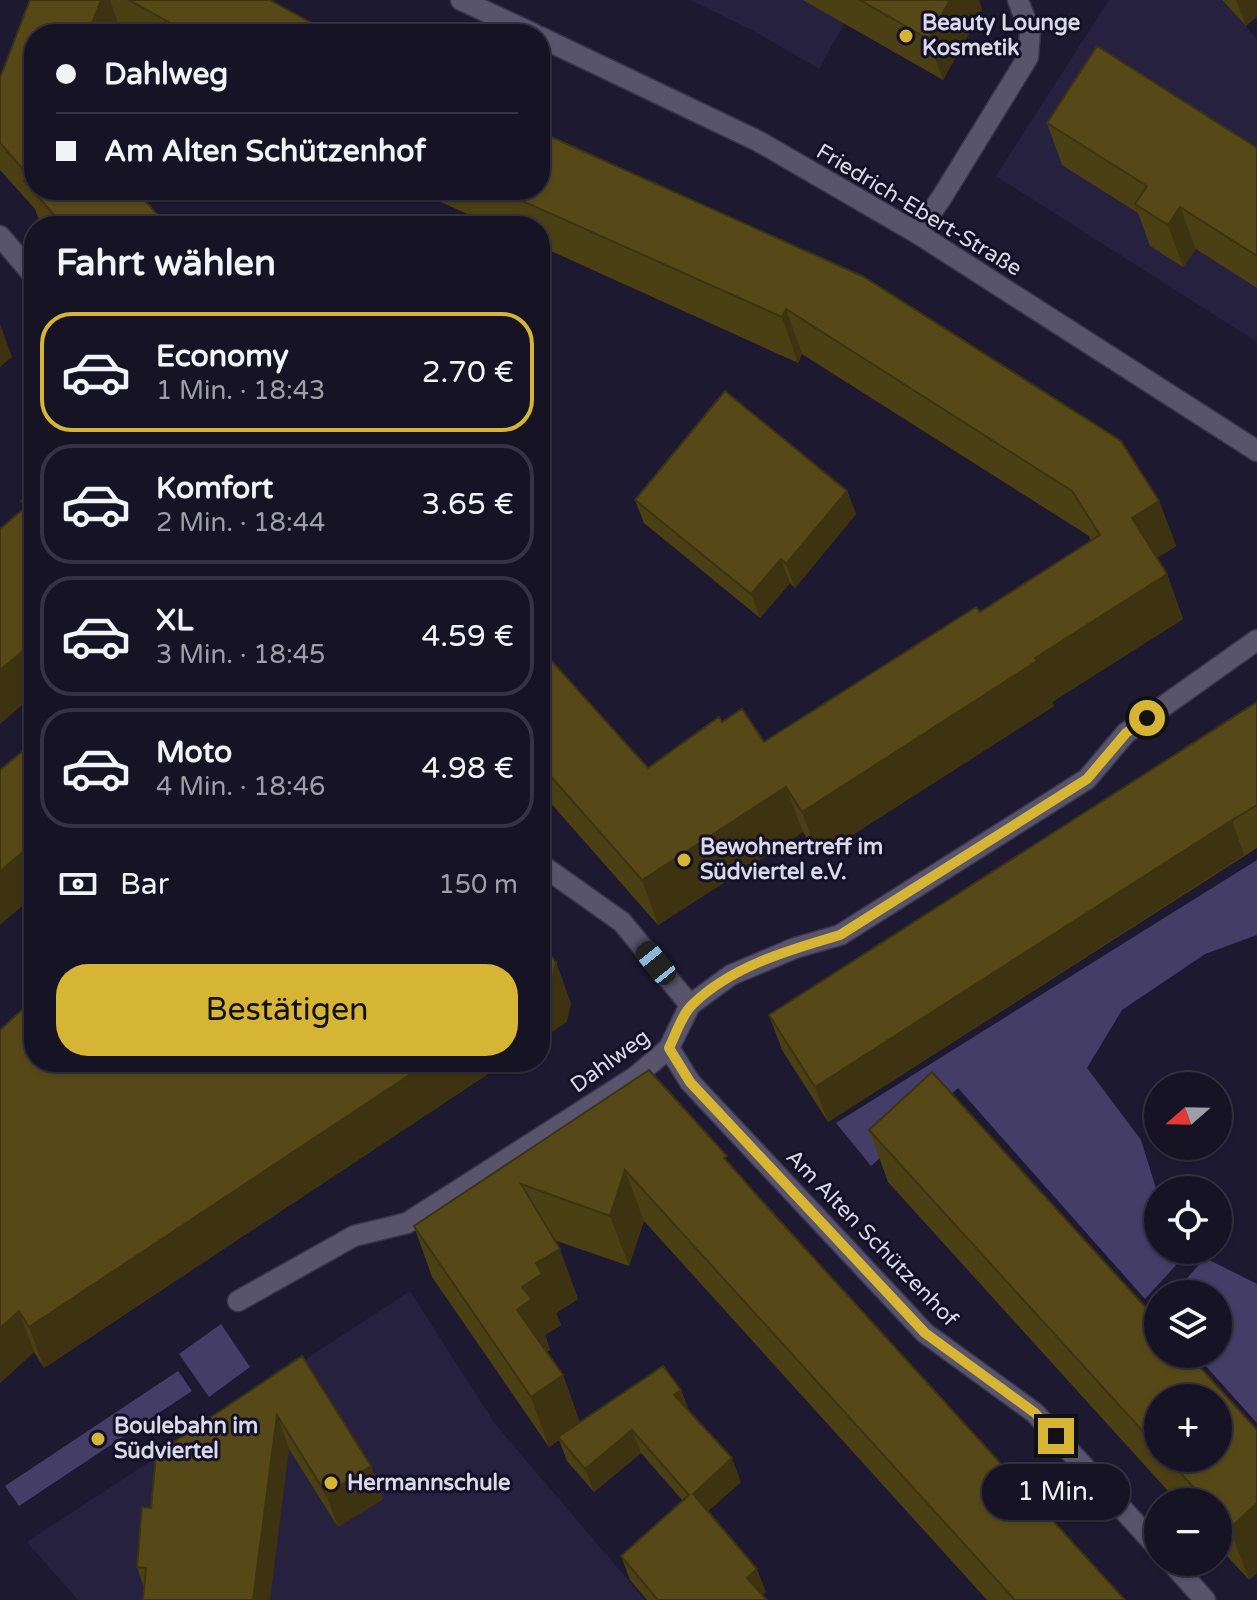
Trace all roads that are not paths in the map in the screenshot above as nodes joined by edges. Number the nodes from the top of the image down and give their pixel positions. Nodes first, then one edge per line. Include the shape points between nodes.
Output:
1 (461, 0) edge
2 (1018, 0) edge
3 (513, 24) edge
4 (550, 42) edge
5 (917, 233) junction
6 (0, 236) edge
7 (24, 264) edge
8 (1257, 451) edge
9 (1257, 640) edge
10 (550, 871) edge
11 (690, 1005) junction
12 (669, 1048) junction
13 (238, 1301) dead end
14 (1144, 1533) edge
15 (1184, 1576) edge
16 (1205, 1600) edge

1 - 3 street
2 - 5 street via 1030,32 1028,57
4 - 5 street, Friedrich-Ebert-Straße via 758,141
5 - 8 street, Friedrich-Ebert-Straße
6 - 7 street
9 - 11 street, Dahlweg via 1126,733 1087,779 840,935 731,975
10 - 11 street via 622,922
11 - 12 street, Dahlweg
12 - 13 street, Dahlweg via 635,1077 407,1223 354,1236
12 - 14 street, Am Alten Schützenhof via 690,1082 925,1333 1035,1413
15 - 16 street

